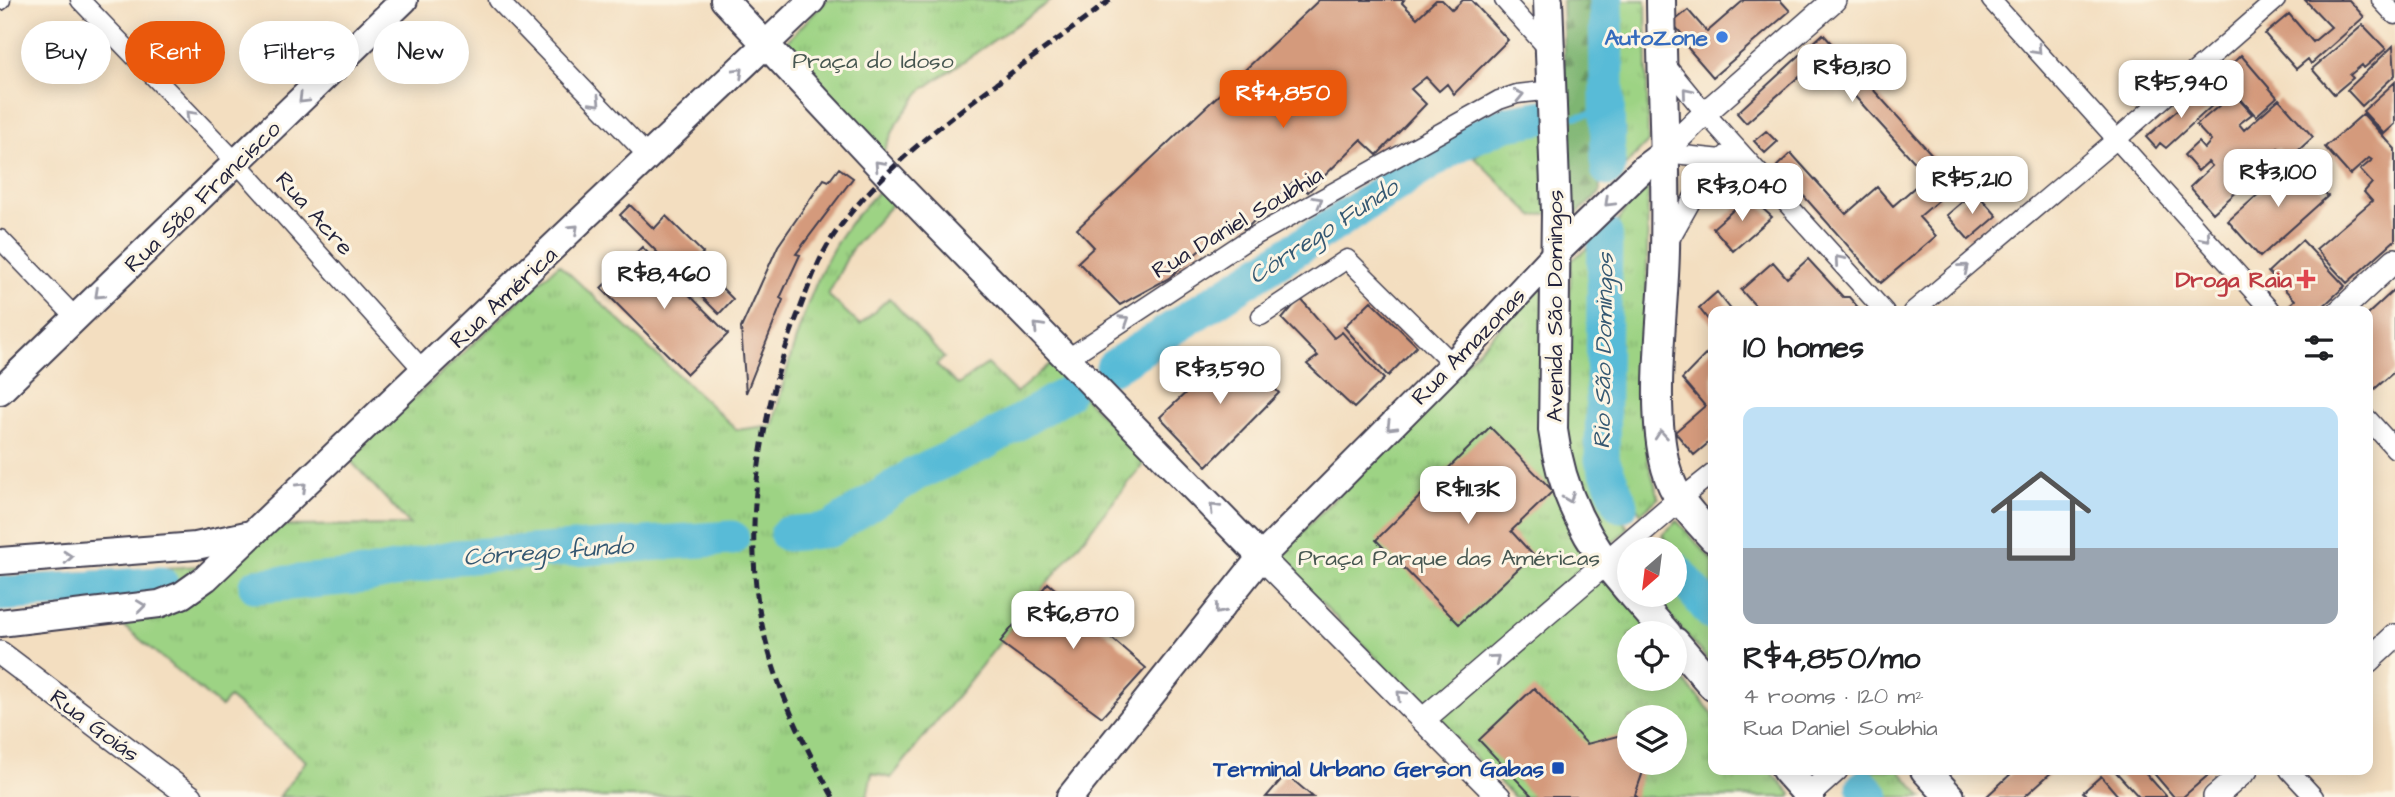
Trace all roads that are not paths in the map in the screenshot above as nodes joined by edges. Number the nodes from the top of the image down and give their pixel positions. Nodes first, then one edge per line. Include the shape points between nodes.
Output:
1 (80, 0) edge
2 (404, 0) edge
3 (498, 0) edge
4 (724, 0) edge
5 (813, 0) edge
6 (1504, 0) edge
7 (1548, 0) edge
8 (1661, 0) edge
9 (1834, 0) edge
10 (1991, 0) edge
11 (2276, 0) edge
12 (2381, 0) edge
13 (2395, 15) edge
14 (767, 45) junction
15 (1550, 51) junction
16 (1662, 60) junction
17 (1552, 100) junction
18 (1705, 113) junction
19 (2118, 138) junction
20 (1735, 144) junction
21 (650, 158) junction
22 (1722, 159) junction
23 (1654, 161) junction
24 (238, 164) junction
25 (1788, 202) junction
26 (0, 239) edge
27 (1565, 244) junction
28 (1665, 248) junction
29 (2395, 260) edge
30 (1880, 306) edge
31 (1919, 306) edge
32 (2267, 306) edge
33 (2345, 306) edge
34 (1261, 316) dead end
35 (75, 317) junction
36 (1068, 358) junction
37 (1452, 364) junction
38 (424, 371) junction
39 (0, 391) edge
40 (2373, 425) edge
41 (2395, 449) edge
42 (1708, 477) edge
43 (1674, 505) junction
44 (253, 534) junction
45 (1708, 534) edge
46 (1261, 557) junction
47 (1611, 560) junction
48 (0, 561) edge
49 (1617, 570) edge
50 (1643, 607) edge
51 (1656, 621) edge
52 (0, 622) edge
53 (2395, 636) edge
54 (0, 653) edge
55 (1687, 656) edge
56 (2373, 656) edge
57 (1708, 680) edge
58 (1424, 719) junction
59 (1791, 775) edge
60 (1831, 775) edge
61 (1930, 775) edge
62 (2240, 775) edge
63 (2294, 775) edge
64 (1810, 794) edge
65 (191, 797) edge
66 (1070, 797) edge
67 (1499, 797) edge
68 (1950, 797) edge
69 (2215, 797) edge
70 (2314, 797) edge

24 -> 1 street, Rua Acre
2 -> 24 main road, Rua São Francisco
3 -> 21 street
4 - 14 main road
5 - 14 main road, Rua América
6 - 15 street
7 - 15 main road, Avenida São Domingos
8 - 16 main road
9 - 18 street, Rua Amazonas
10 -> 19 street
11 - 19 street
12 - 13 street
21 -> 14 main road, Rua América
36 -> 14 main road
15 - 17 main road, Avenida São Domingos
18 -> 16 street
16 - 23 main road
17 - 27 main road, Avenida São Domingos via 1556,212
36 -> 17 street, Rua Daniel Soubhia via 1244,242 1499,100 1517,94
18 - 20 street
18 - 23 street, Rua Amazonas
31 -> 19 street
19 -> 32 street
20 - 22 street
20 - 25 street
38 -> 21 main road, Rua América
22 - 23 street
22 - 25 street via 1742,167
22 - 28 street via 1697,191
23 -> 27 main road, Rua Amazonas
23 - 28 main road
24 -> 35 main road, Rua São Francisco
24 - 38 street, Rua Acre
30 -> 25 street
26 - 35 street
27 - 37 main road, Rua Amazonas
27 -> 47 main road, Avenida São Domingos via 1553,430 1556,458 1575,512
43 -> 28 main road via 1660,412
29 - 33 street
34 - 37 street via 1347,259
35 - 39 main road, Rua São Francisco
46 -> 36 main road
37 -> 46 main road, Rua Amazonas
44 -> 38 main road, Rua América
40 - 41 street
42 - 43 street
43 - 45 main road
43 - 47 street
48 -> 44 main road via 196,546
52 -> 44 main road, Rua América via 159,604 206,578
58 -> 46 street
46 -> 66 main road, Rua Amazonas
47 - 49 main road, Avenida São Domingos
58 -> 47 street
50 - 51 main road
53 - 56 street
54 - 65 street, Rua Goiás
55 - 57 main road
58 - 67 street
59 - 64 main road
60 - 64 street
61 - 68 main road
62 - 69 street
63 - 70 street

